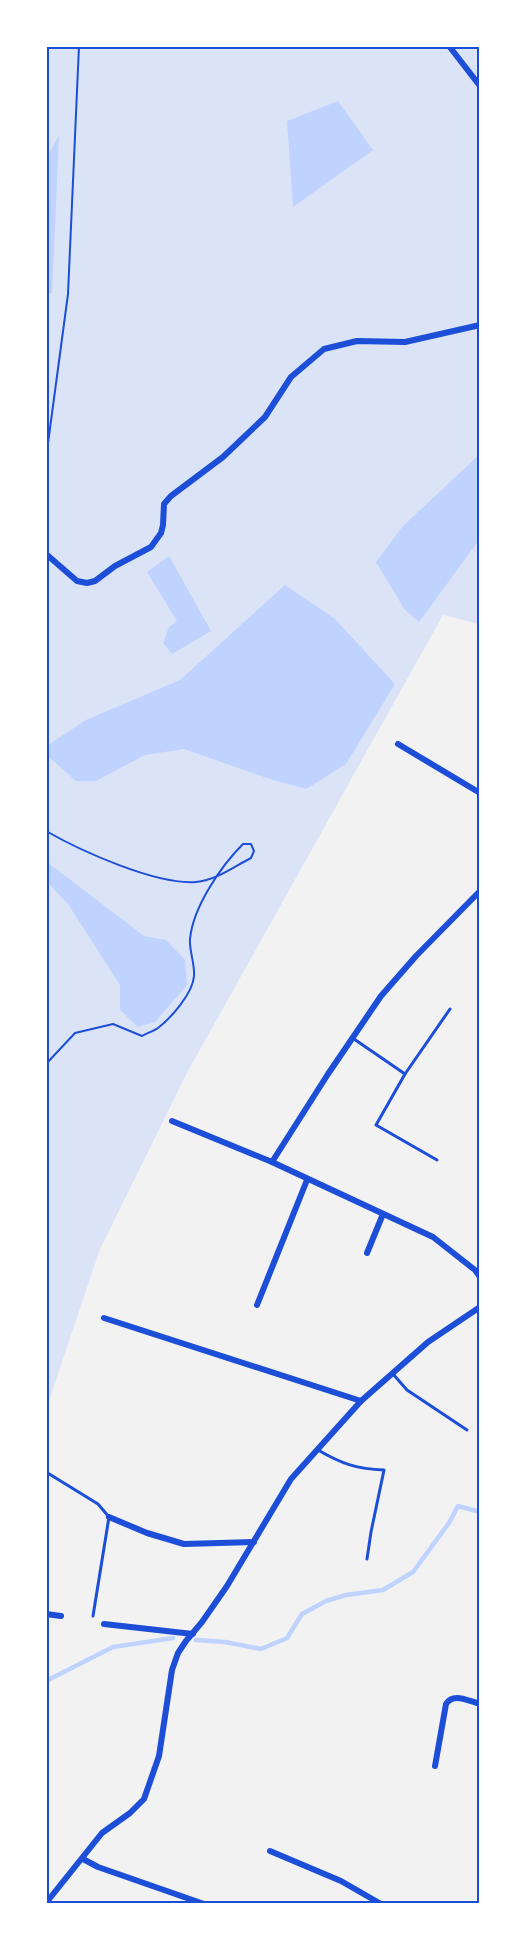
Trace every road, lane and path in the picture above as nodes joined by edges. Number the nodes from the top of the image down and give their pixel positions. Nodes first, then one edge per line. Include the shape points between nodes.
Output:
1 (78, 46) edge
2 (449, 46) edge
3 (480, 86) edge
4 (480, 325) edge
5 (46, 458) edge
6 (46, 554) edge
7 (398, 744) dead end
8 (480, 793) edge
9 (46, 831) edge
10 (217, 877) junction
11 (480, 891) edge
12 (450, 1009) dead end
13 (352, 1038) junction
14 (46, 1064) edge
15 (405, 1074) junction
16 (172, 1121) dead end
17 (437, 1160) dead end
18 (272, 1162) junction
19 (307, 1180) junction
20 (383, 1214) junction
21 (367, 1253) dead end
22 (480, 1277) edge
23 (257, 1305) dead end
24 (480, 1306) edge
25 (104, 1318) dead end
26 (393, 1374) junction
27 (361, 1401) junction
28 (467, 1430) dead end
29 (317, 1449) junction
30 (46, 1472) edge
31 (109, 1517) junction
32 (254, 1542) junction
33 (368, 1559) dead end
34 (46, 1614) edge
35 (61, 1616) dead end
36 (93, 1616) dead end
37 (105, 1624) dead end
38 (193, 1635) junction
39 (479, 1702) edge
40 (435, 1766) dead end
41 (270, 1851) dead end
42 (83, 1859) junction
43 (46, 1903) edge
44 (204, 1904) edge
45 (381, 1904) edge

1 - 5 path via 68,294
2 - 3 street
4 - 6 street via 405,342 357,341 324,349 291,377 265,417 164,504 161,533 152,546 87,583 77,581
7 - 8 street
9 - 10 path via 129,869 169,880 195,882
10 - 10 path via 251,858 254,851 250,844 243,844
10 - 14 path via 200,904 190,940 194,979 186,999 158,1029 142,1036 112,1024 75,1033
11 - 13 street via 381,996
12 - 15 lane
13 - 15 lane
13 - 18 street
15 - 17 lane via 376,1125
16 - 18 street
18 - 19 street
19 - 20 street
19 - 23 street
20 - 21 street
20 - 22 street via 433,1237
24 - 26 street via 428,1342
25 - 27 street
26 - 27 street
26 - 28 lane via 407,1390
27 - 29 street
29 - 32 street via 291,1479
29 - 33 lane via 352,1467 384,1470
30 - 31 lane via 98,1503
31 - 32 street via 184,1544
31 - 36 lane
32 - 38 street
34 - 35 street
37 - 38 street
38 - 42 street via 172,1670 159,1756 144,1799 102,1833
39 - 40 street via 448,1700
41 - 45 street
42 - 43 street
42 - 44 street

